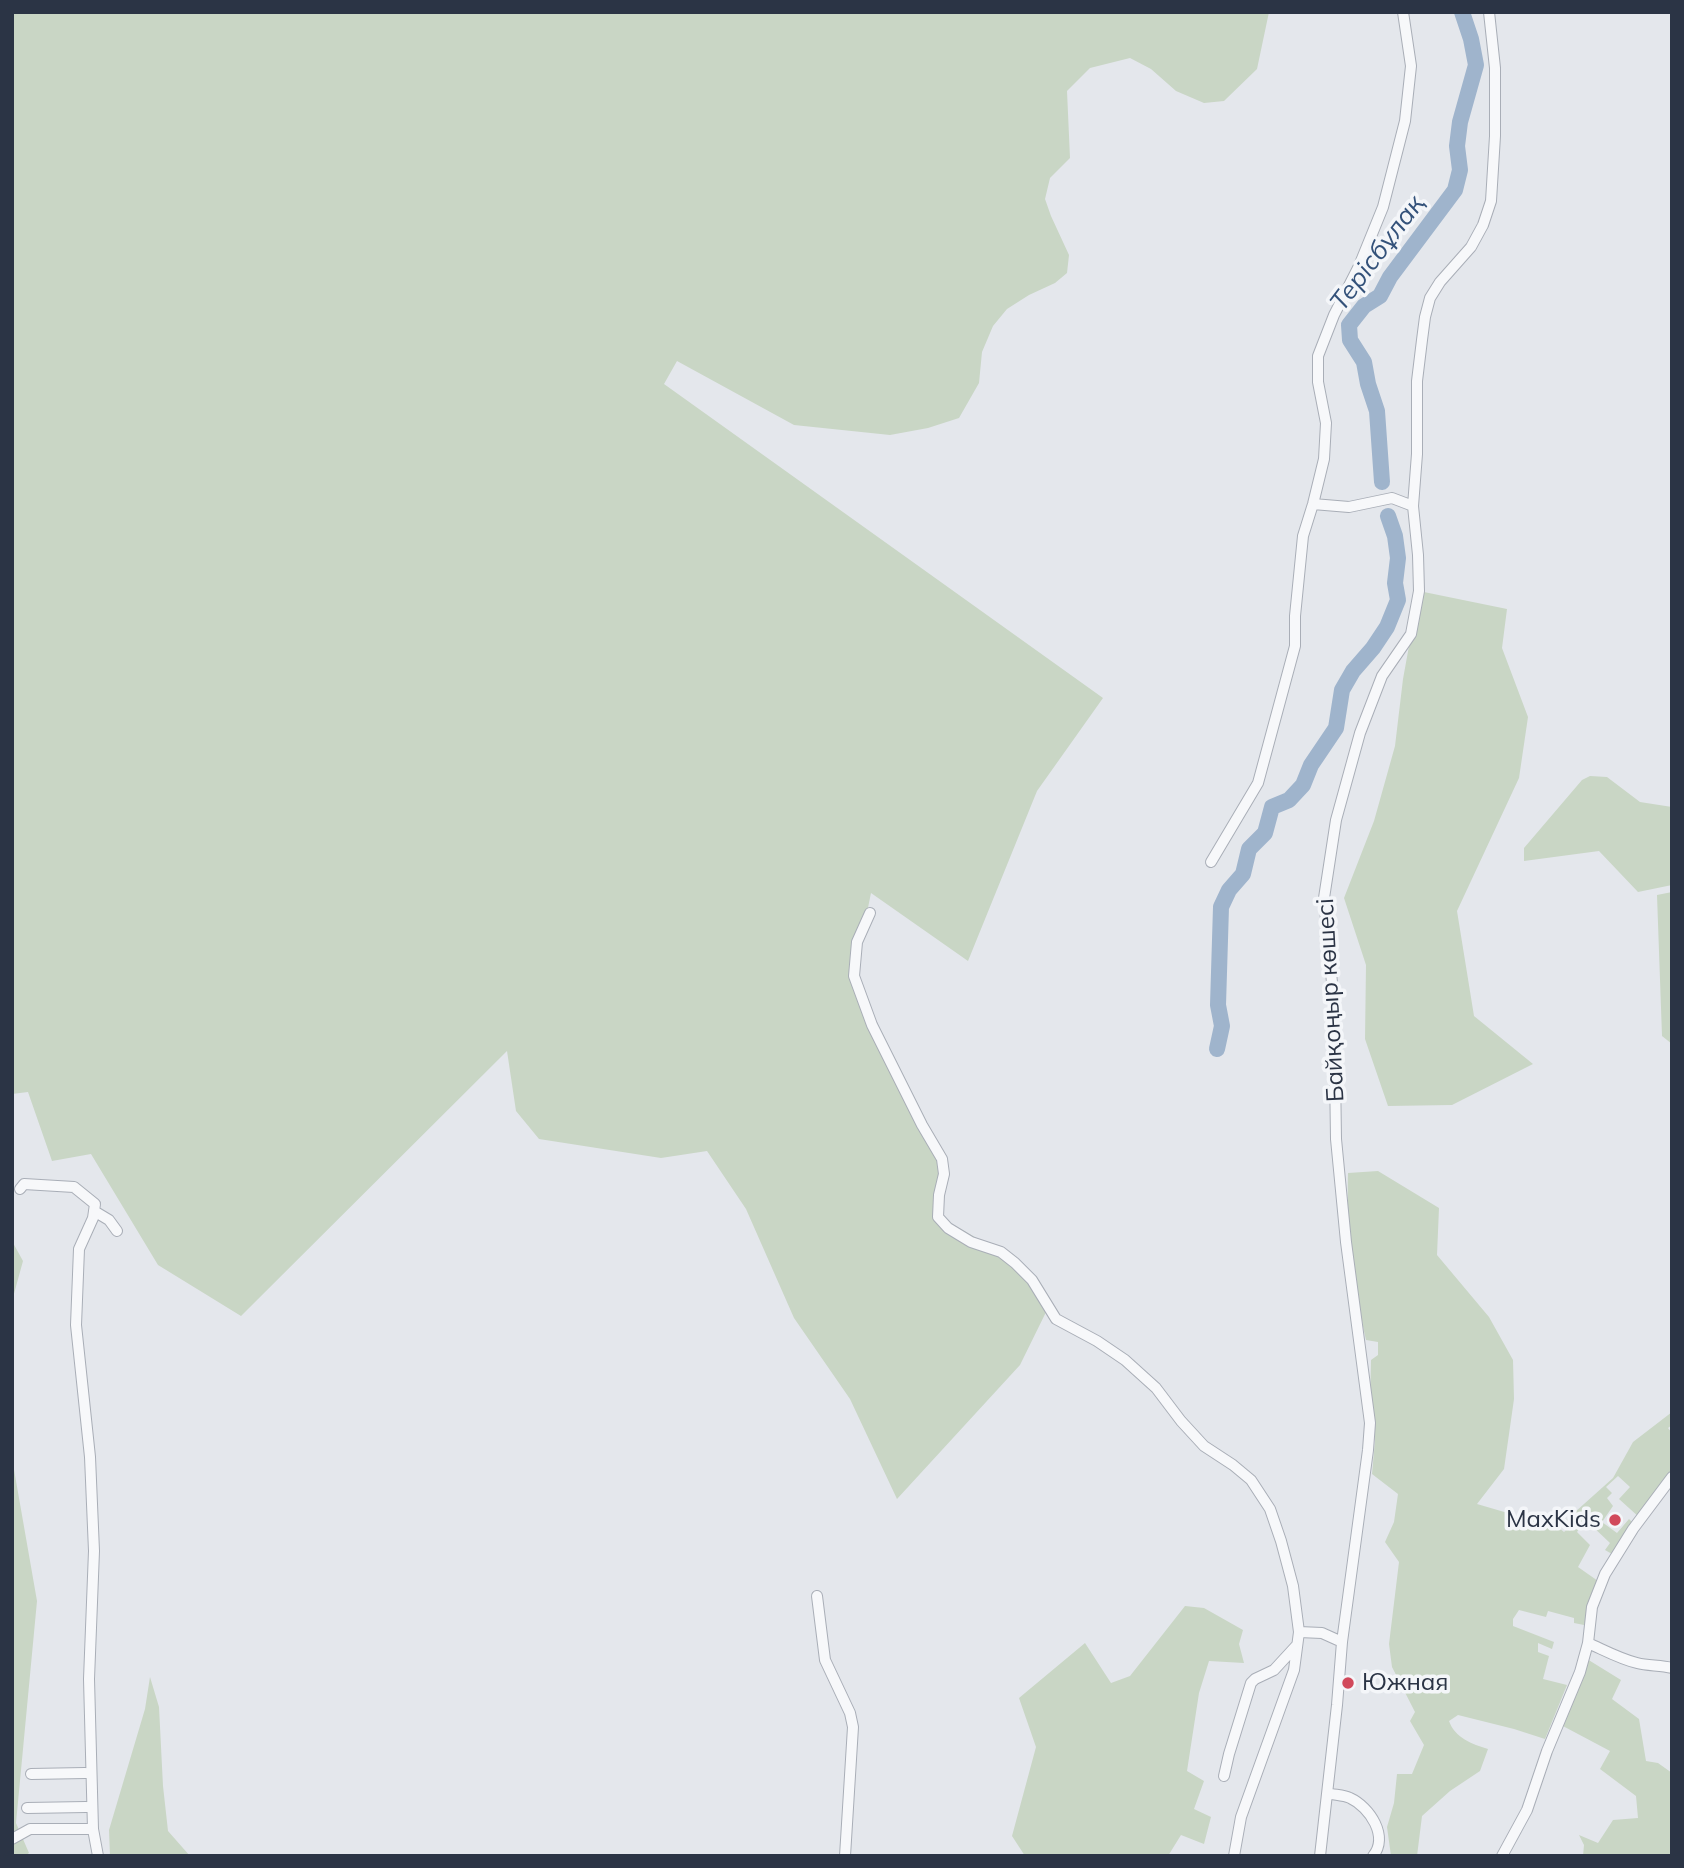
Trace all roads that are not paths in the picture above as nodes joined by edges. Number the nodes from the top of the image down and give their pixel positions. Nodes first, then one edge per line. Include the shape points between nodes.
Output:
1 (1403, 12) edge
2 (1489, 12) edge
3 (1314, 504) junction
4 (1413, 506) junction
5 (1211, 862) dead end
6 (870, 913) dead end
7 (20, 1189) dead end
8 (94, 1212) junction
9 (117, 1231) dead end
10 (1672, 1477) edge
11 (817, 1596) dead end
12 (87, 1599) dead end
13 (1299, 1632) junction
14 (1342, 1642) junction
15 (1588, 1643) junction
16 (1297, 1645) junction
17 (1672, 1668) edge
18 (85, 1773) junction
19 (31, 1774) dead end
20 (1224, 1776) dead end
21 (1327, 1793) junction
22 (86, 1807) junction
23 (27, 1808) dead end
24 (93, 1829) junction
25 (12, 1839) edge
26 (98, 1856) edge
27 (845, 1856) edge
28 (1234, 1856) edge
29 (1320, 1856) edge
30 (1373, 1856) edge
31 (1502, 1856) edge

1 - 3 street via 1411,66 1402,134 1383,207 1318,356 1326,423
2 - 4 street, Байқоңыр көшесі via 1495,68 1491,201 1471,247 1440,282 1425,317 1417,381
3 - 4 street via 1349,507 1392,498
3 - 5 street via 1303,536 1295,646 1258,783
4 - 14 street, Байқоңыр көшесі via 1419,591 1412,634 1382,676 1360,733 1336,820 1324,898 1334,1004 1336,1139 1370,1423
6 - 13 street via 857,942 854,976 872,1025 942,1159 938,1217 971,1242 1001,1252 1015,1263 1032,1280 1056,1319 1125,1360 1156,1388 1204,1446 1251,1480 1281,1541
7 - 8 street via 24,1184 74,1187 95,1204
8 - 9 street
8 - 24 street via 79,1249 76,1325 94,1551 89,1679
10 - 15 street via 1605,1574 1592,1607
11 - 27 street via 825,1660 853,1727
12 - 18 street
13 - 14 street via 1322,1633
13 - 16 street
14 - 21 street, Байқоңыр көшесі
15 - 17 street via 1639,1664
15 - 31 street via 1527,1810
16 - 20 street via 1274,1670 1251,1683
16 - 28 street via 1294,1670 1241,1817
18 - 19 street
18 - 22 street
21 - 29 street, Байқоңыр көшесі
21 - 30 street via 1350,1798 1369,1812 1379,1836
22 - 23 street
22 - 24 street
24 - 25 street via 30,1829
24 - 26 street

